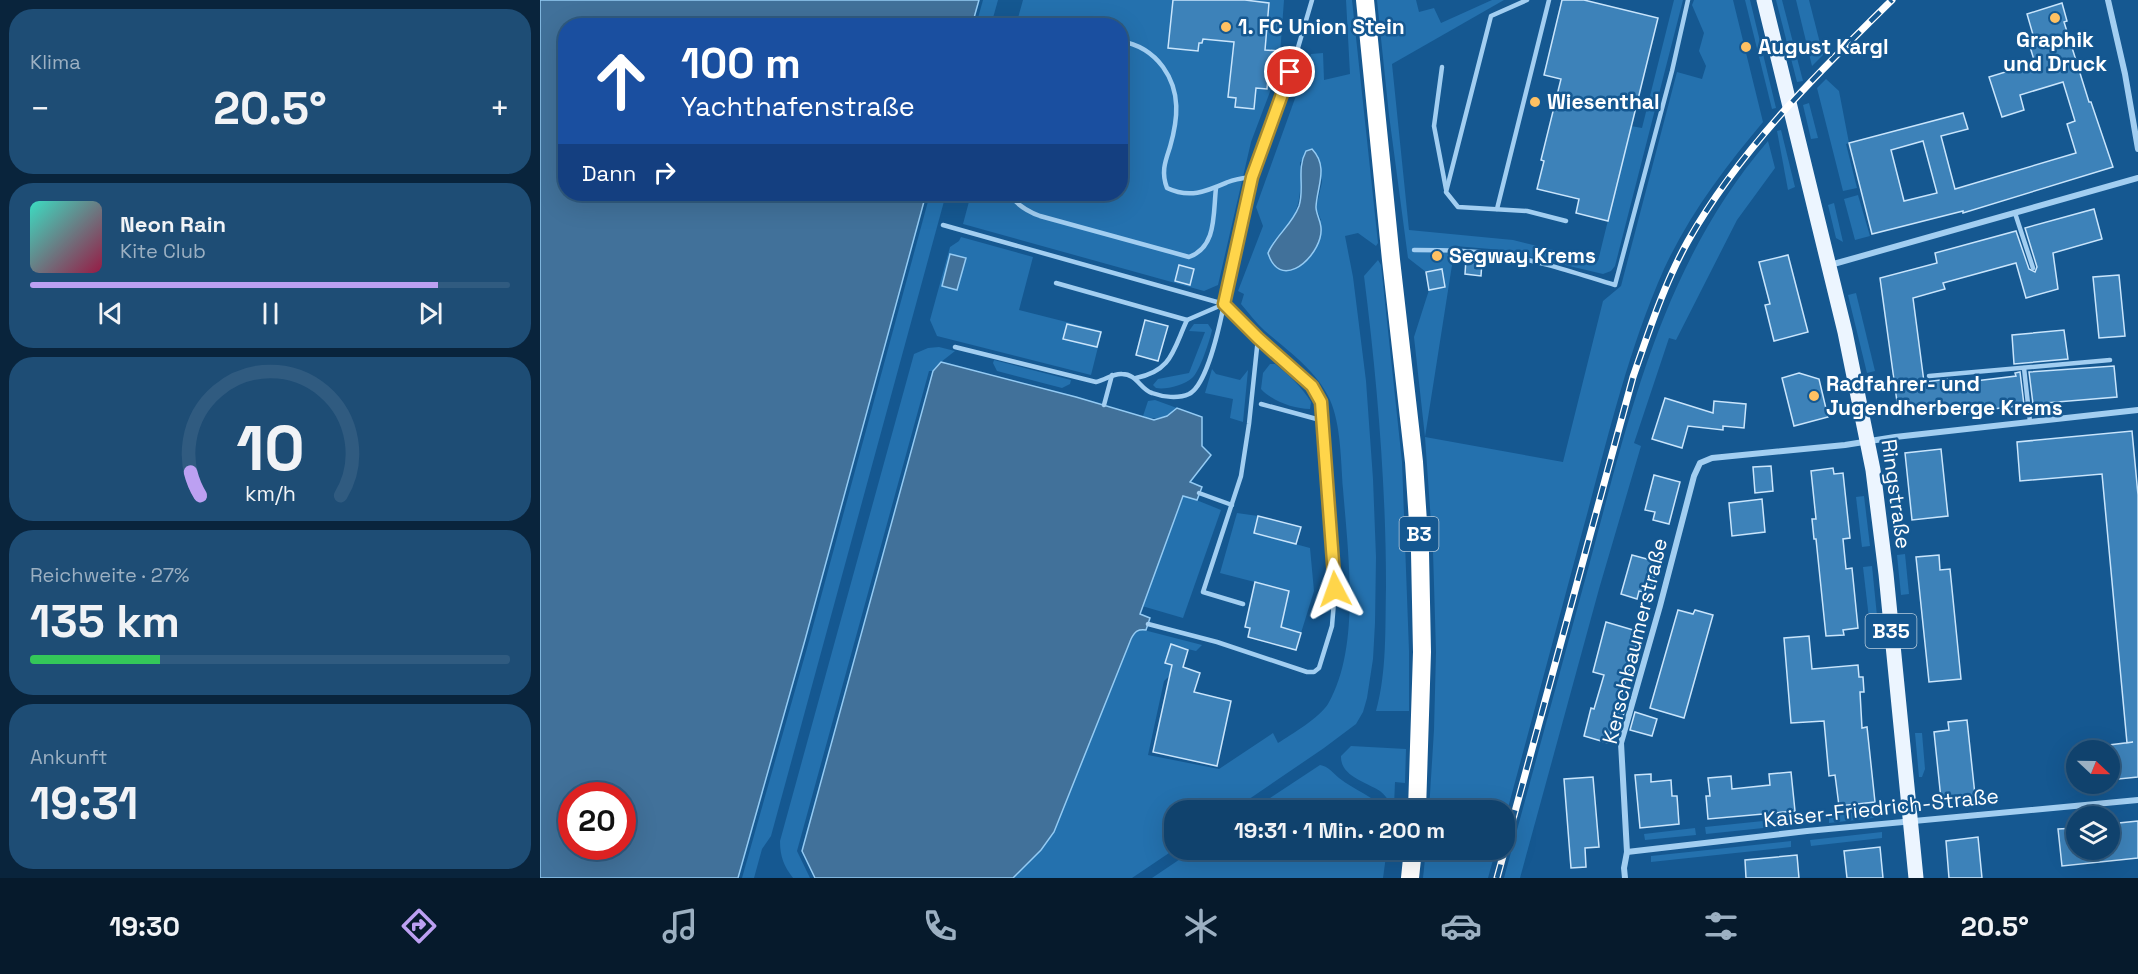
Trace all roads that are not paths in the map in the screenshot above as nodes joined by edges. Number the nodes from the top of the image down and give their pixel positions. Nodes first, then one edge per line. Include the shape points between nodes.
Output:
1 (1312, 0) edge
2 (1365, 0) edge
3 (1527, 0) edge
4 (1549, 0) edge
5 (1688, 0) edge
6 (1764, 0) edge
7 (2108, 0) edge
8 (1128, 44) edge
9 (1442, 67) dead end
10 (2138, 150) edge
11 (1252, 177) junction
12 (2138, 178) edge
13 (1216, 188) junction
14 (1446, 192) junction
15 (1015, 201) edge
16 (1497, 209) junction
17 (2015, 213) junction
18 (1566, 221) dead end
19 (943, 225) dead end
20 (1414, 250) dead end
21 (1829, 266) junction
22 (2033, 268) dead end
23 (1056, 283) dead end
24 (1224, 304) junction
25 (1187, 320) junction
26 (1258, 338) junction
27 (955, 347) dead end
28 (2110, 360) dead end
29 (2024, 368) junction
30 (1112, 375) junction
31 (1929, 376) dead end
32 (1136, 378) junction
33 (1261, 404) dead end
34 (1104, 405) dead end
35 (2138, 410) edge
36 (1324, 421) junction
37 (2030, 422) junction
38 (1867, 441) junction
39 (1199, 493) dead end
40 (1232, 505) junction
41 (1243, 604) dead end
42 (1148, 624) dead end
43 (1417, 800) edge
44 (2138, 800) edge
45 (1911, 821) junction
46 (1627, 852) junction
47 (1412, 860) edge
48 (1410, 878) edge
49 (1625, 878) edge
50 (1916, 878) edge

1 - 11 lane via 1298,51
2 - 43 highway, B3 via 1420,552 1422,652
3 - 14 lane via 1491,16
4 - 16 lane
5 - 20 lane via 1615,285 1502,255
6 - 21 main road, Ringstraße / B35
7 - 10 street via 2126,74
8 - 13 lane via 1145,49 1159,62 1175,90 1175,124 1164,164 1167,188 1192,195
9 - 14 lane via 1434,126
11 - 13 lane
11 - 24 lane
12 - 17 street
13 - 15 lane via 1208,244 1201,253 1189,257 1040,216
14 - 16 lane via 1458,207
16 - 18 lane via 1527,211
17 - 21 street
17 - 22 lane
19 - 24 lane
21 - 38 main road, Ringstraße / B35
23 - 25 lane
24 - 25 lane
24 - 26 lane
24 - 32 lane via 1217,336 1197,388 1190,394 1180,397 1149,392
25 - 32 lane via 1165,366
26 - 36 lane via 1312,386 1321,402
26 - 40 lane via 1241,476
27 - 30 lane via 1095,382
28 - 29 lane
29 - 31 lane
29 - 37 lane
30 - 32 lane
30 - 34 lane
33 - 36 lane
35 - 37 street
36 - 42 lane via 1335,589 1332,626 1319,668 1307,672
37 - 38 street
38 - 45 main road, Ringstraße / B35 via 1886,574
38 - 46 street, Kerschbaumerstraße via 1712,458 1700,463 1621,743
39 - 40 lane
40 - 41 lane via 1203,592
44 - 45 street, Kaiser-Friedrich-Straße
45 - 46 street, Kaiser-Friedrich-Straße
45 - 50 main road, Ringstraße / B35
46 - 49 street, Kerschbaumerstraße
47 - 48 highway

